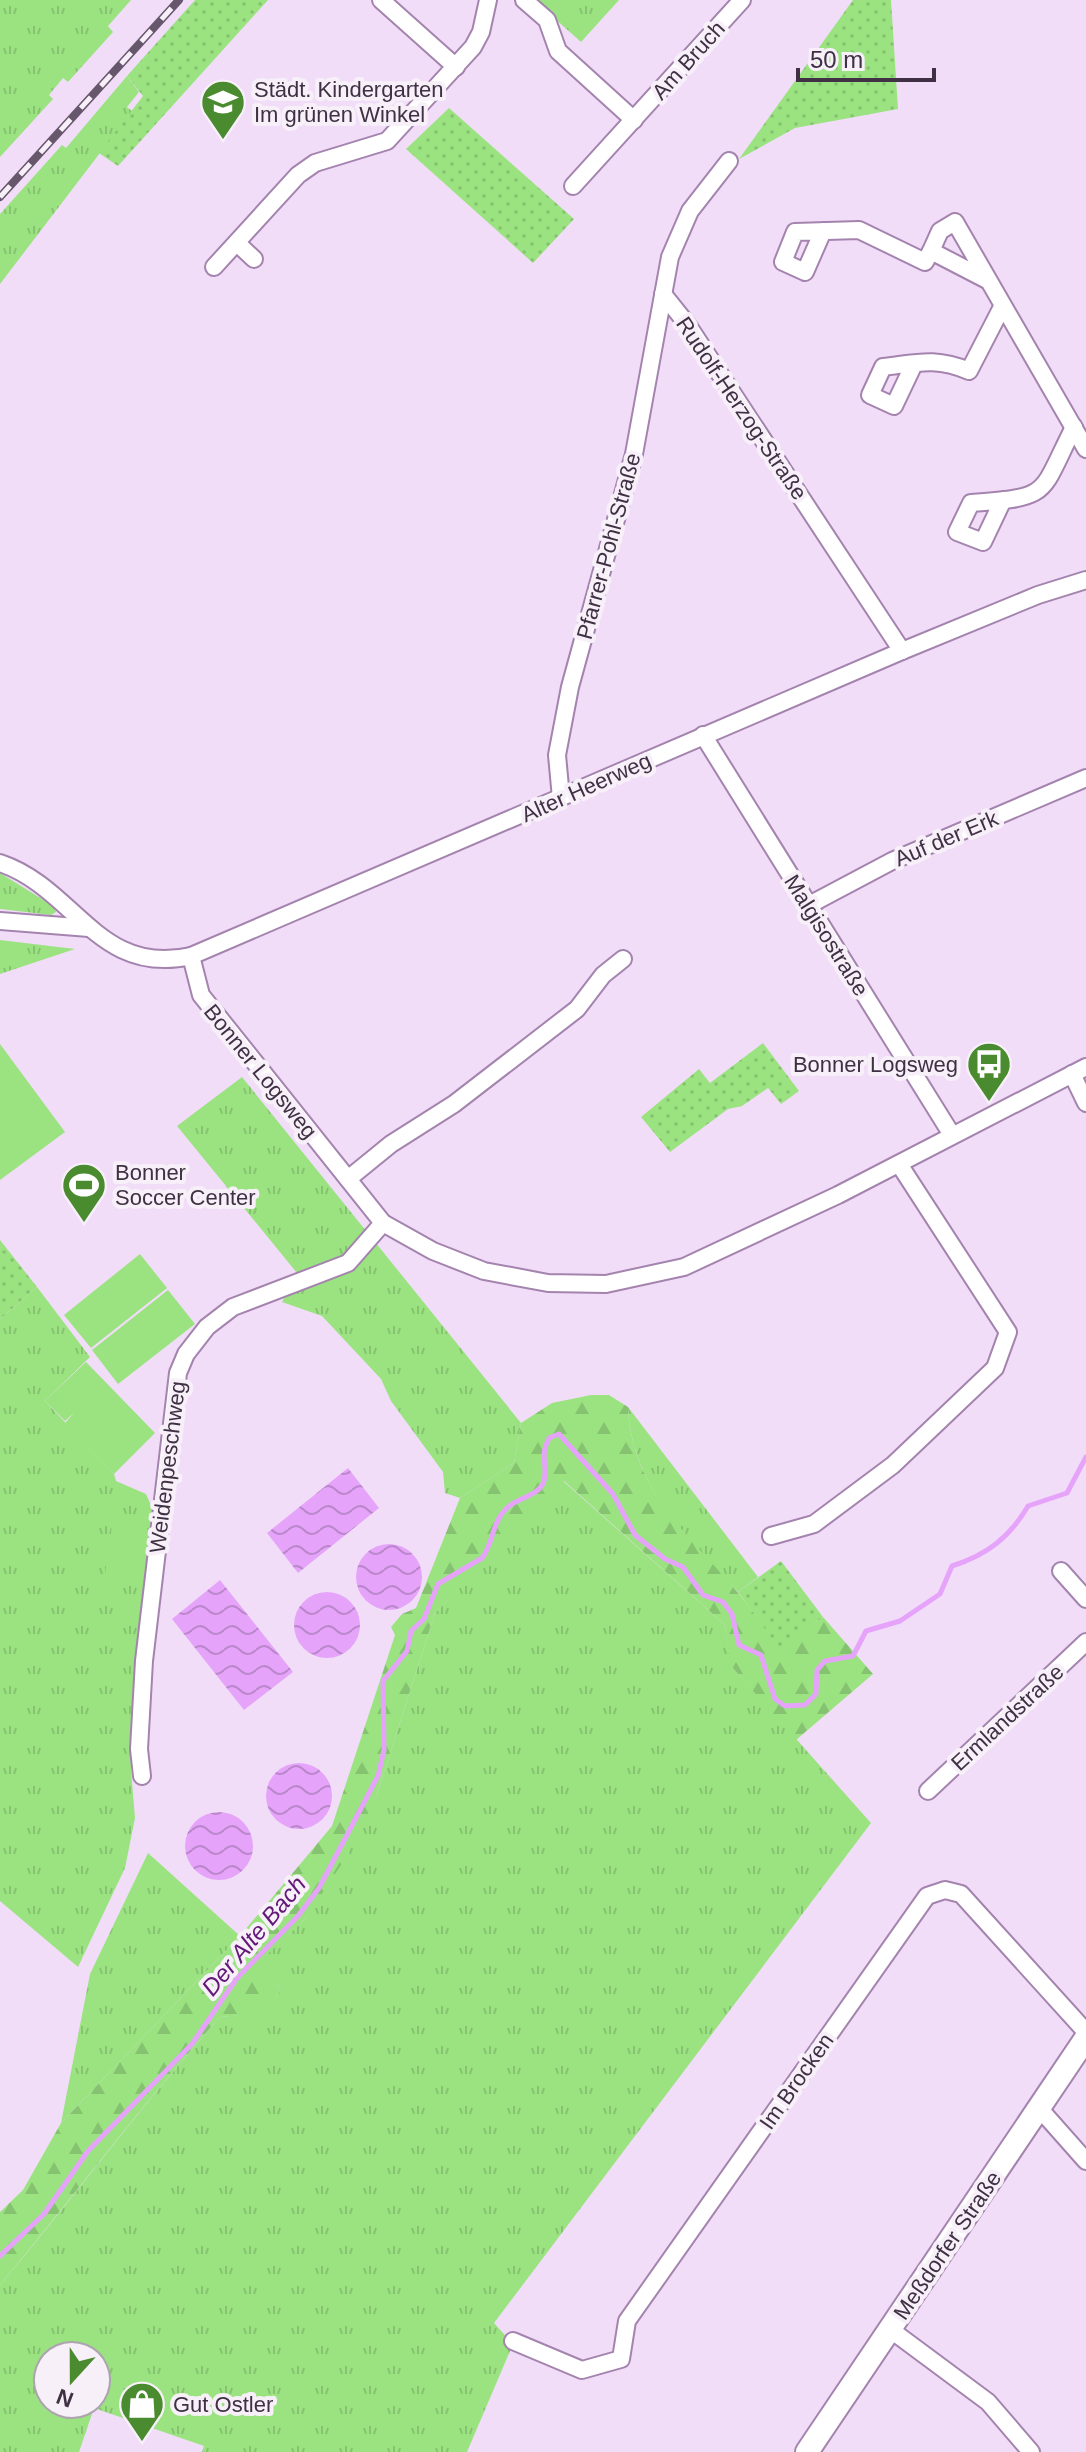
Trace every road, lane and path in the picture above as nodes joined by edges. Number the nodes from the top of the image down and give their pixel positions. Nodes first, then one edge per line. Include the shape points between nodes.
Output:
1 (381, 0) edge
2 (488, 0) edge
3 (524, 0) edge
4 (742, 0) edge
5 (456, 67) junction
6 (634, 120) junction
7 (729, 161) dead end
8 (573, 186) dead end
9 (823, 231) dead end
10 (237, 243) junction
11 (931, 251) junction
12 (254, 259) dead end
13 (214, 267) dead end
14 (987, 280) junction
15 (663, 294) junction
16 (1002, 307) junction
17 (914, 364) dead end
18 (1074, 427) junction
19 (1086, 449) edge
20 (1003, 500) dead end
21 (1086, 580) edge
22 (902, 651) junction
23 (703, 735) junction
24 (1086, 778) edge
25 (561, 798) junction
26 (0, 863) edge
27 (809, 905) junction
28 (0, 921) edge
29 (89, 928) junction
30 (191, 956) junction
31 (623, 959) dead end
32 (1079, 1070) edge
33 (1086, 1103) edge
34 (952, 1135) junction
35 (899, 1164) junction
36 (348, 1179) junction
37 (383, 1223) junction
38 (771, 1536) dead end
39 (1061, 1571) dead end
40 (1086, 1599) edge
41 (1086, 1642) edge
42 (142, 1776) dead end
43 (928, 1791) dead end
44 (1086, 2035) edge
45 (1039, 2108) junction
46 (1086, 2161) edge
47 (891, 2330) junction
48 (513, 2341) dead end
49 (807, 2452) edge
50 (1031, 2452) edge

1 - 5 street
2 - 5 street via 481,32
3 - 6 street, Am Bruch via 547,20 558,51
4 - 6 street, Am Bruch
5 - 10 street via 387,141 315,163 298,175
6 - 8 street, Am Bruch
7 - 15 street, Rudolf-Herzog-Straße via 680,230
9 - 11 street via 859,230 925,262
10 - 12 street
10 - 13 street
11 - 14 street
11 - 14 street via 940,231 955,222
14 - 16 street
15 - 22 street, Rudolf-Herzog-Straße
15 - 25 street, Pfarrer-Pohl-Straße via 634,454 570,687 557,755
16 - 17 street via 969,371 945,361
16 - 18 street
18 - 19 street
18 - 20 street via 1043,489 1031,497
21 - 22 street, Alter Heerweg
22 - 23 street, Alter Heerweg
23 - 25 street, Alter Heerweg
23 - 27 street, Malgisostraße
24 - 27 street, Auf der Erk via 892,861
25 - 30 street, Alter Heerweg
26 - 29 street, Alter Heerweg via 34,880
27 - 34 street, Malgisostraße
28 - 29 street
29 - 30 street, Alter Heerweg via 139,957 166,961
30 - 36 street, Bonner Logsweg via 201,995
31 - 36 street via 577,1009
32 - 33 street, Bonner Logsweg
32 - 34 street, Bonner Logsweg
34 - 35 street, Bonner Logsweg
35 - 37 street, Bonner Logsweg via 697,1262 649,1278 606,1284 548,1283 484,1271
35 - 38 street via 1008,1332 995,1368 893,1465 814,1524
36 - 37 street, Bonner Logsweg
37 - 42 street, Weidenpeschweg via 348,1263 233,1307 207,1327 186,1354 178,1373 144,1661
39 - 40 street
41 - 43 street, Ermlandstraße
44 - 45 street, Meßdorfer Straße
44 - 48 street, Im Brocken via 961,1894 945,1890 927,1896 627,2321 621,2359 582,2370
45 - 46 street
45 - 47 street, Meßdorfer Straße
47 - 49 street, Meßdorfer Straße
47 - 50 street via 988,2402

